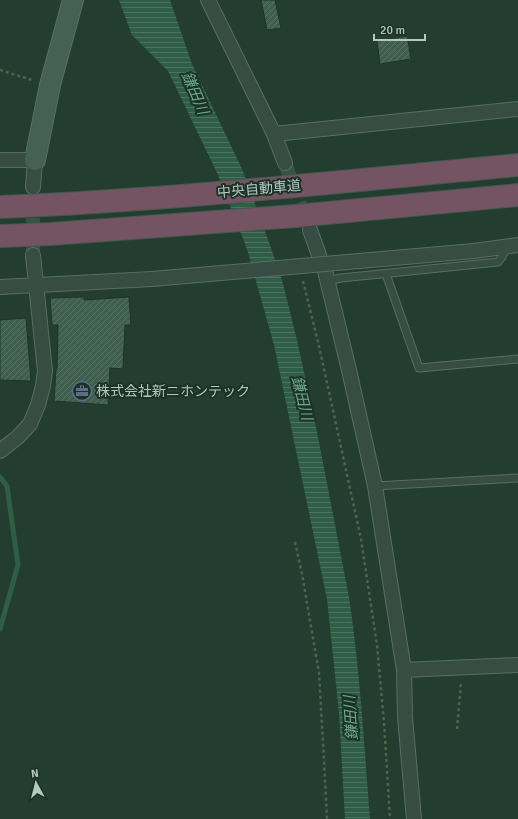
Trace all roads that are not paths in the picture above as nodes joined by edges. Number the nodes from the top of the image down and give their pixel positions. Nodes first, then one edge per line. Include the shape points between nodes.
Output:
1 (73, 0) edge
2 (208, 0) edge
3 (518, 109) edge
4 (274, 134) junction
5 (0, 160) edge
6 (35, 160) junction
7 (285, 163) tunnel mouth
8 (518, 165) edge
9 (33, 187) tunnel mouth
10 (518, 195) edge
11 (0, 207) edge
12 (303, 223) junction
13 (0, 236) edge
14 (512, 245) edge
15 (33, 255) tunnel mouth
16 (319, 256) dead end
17 (386, 274) junction
18 (326, 276) joint
19 (37, 285) junction
20 (0, 287) edge
21 (518, 359) edge
22 (0, 451) edge
23 (518, 478) edge
24 (375, 486) junction
25 (518, 665) edge
26 (404, 670) junction
27 (414, 819) edge

1 - 6 street via 50,85
2 - 4 street
3 - 4 street
4 - 7 street
5 - 6 street
6 - 9 street
8 - 11 highway, 中央自動車道 via 196,195
10 - 12 highway, 中央自動車道
12 - 13 highway, 中央自動車道 via 203,222
12 - 16 street
14 - 17 lane via 498,262
14 - 19 street, bridge via 474,251 152,279
15 - 19 street
17 - 18 lane via 341,278
17 - 21 lane via 419,368
18 - 24 street via 350,370
19 - 20 street
19 - 22 street via 45,371 43,386 30,424
23 - 24 lane
24 - 26 street
25 - 26 street
26 - 27 street

